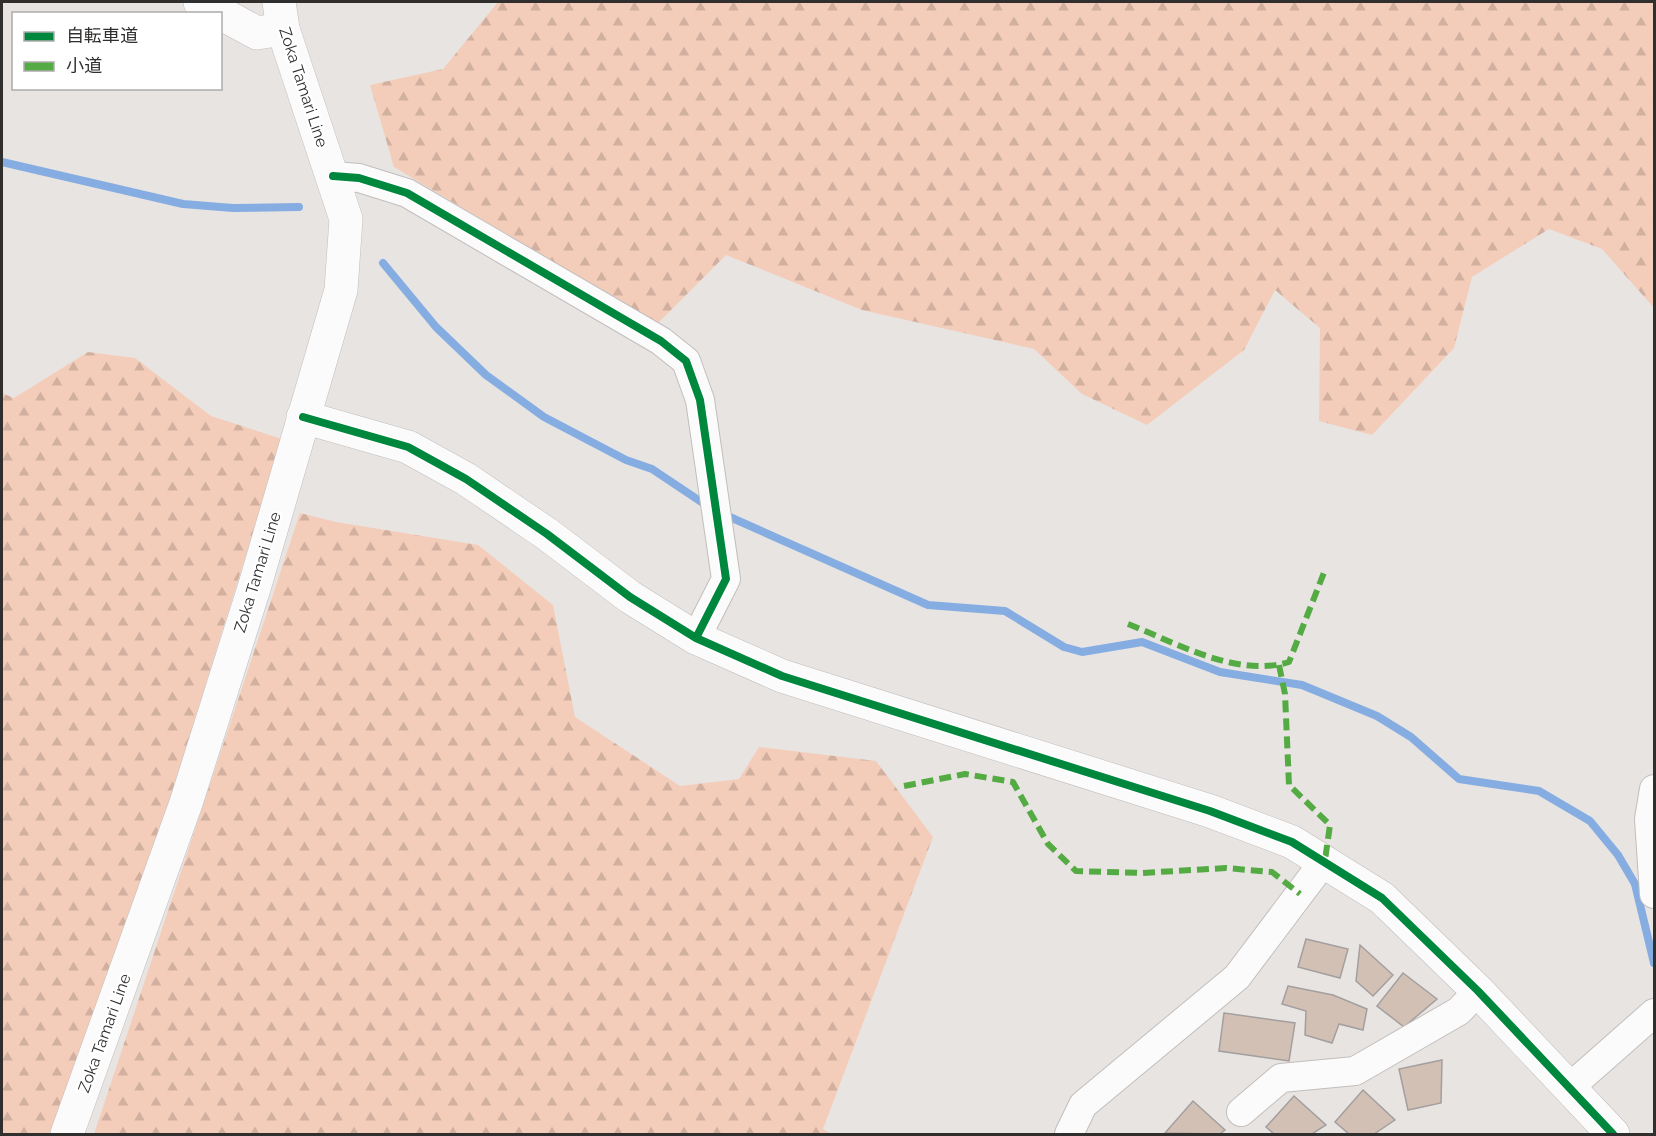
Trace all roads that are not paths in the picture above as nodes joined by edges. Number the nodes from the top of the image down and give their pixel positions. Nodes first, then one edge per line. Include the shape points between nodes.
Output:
1 (200, 2) edge
2 (218, 12) edge
3 (222, 14) edge
4 (281, 15) edge
5 (333, 176) junction
6 (303, 417) junction
7 (696, 638) junction
8 (1654, 789) edge
9 (1325, 860) junction
10 (1654, 894) edge
11 (1478, 992) junction
12 (1654, 1013) edge
13 (1569, 1088) junction
14 (1242, 1112) dead end
15 (67, 1134) edge
16 (1069, 1134) edge
17 (1613, 1134) edge

1 - 2 street
3 - 4 street via 257,33
4 - 5 street, Zoka Tamari Line
5 - 6 street, Zoka Tamari Line via 346,219 341,290
5 - 7 street via 359,178 407,194 662,341 686,361 700,400 726,579
6 - 7 street via 408,447 466,479 548,534 630,597
6 - 15 street, Zoka Tamari Line via 186,803
7 - 9 street via 782,676 1210,811 1292,842
8 - 10 street via 1649,819
9 - 11 street via 1382,898
9 - 16 street via 1237,978 1083,1106
11 - 13 street
11 - 14 street via 1459,1011 1355,1071 1281,1078
12 - 13 street
13 - 17 street

